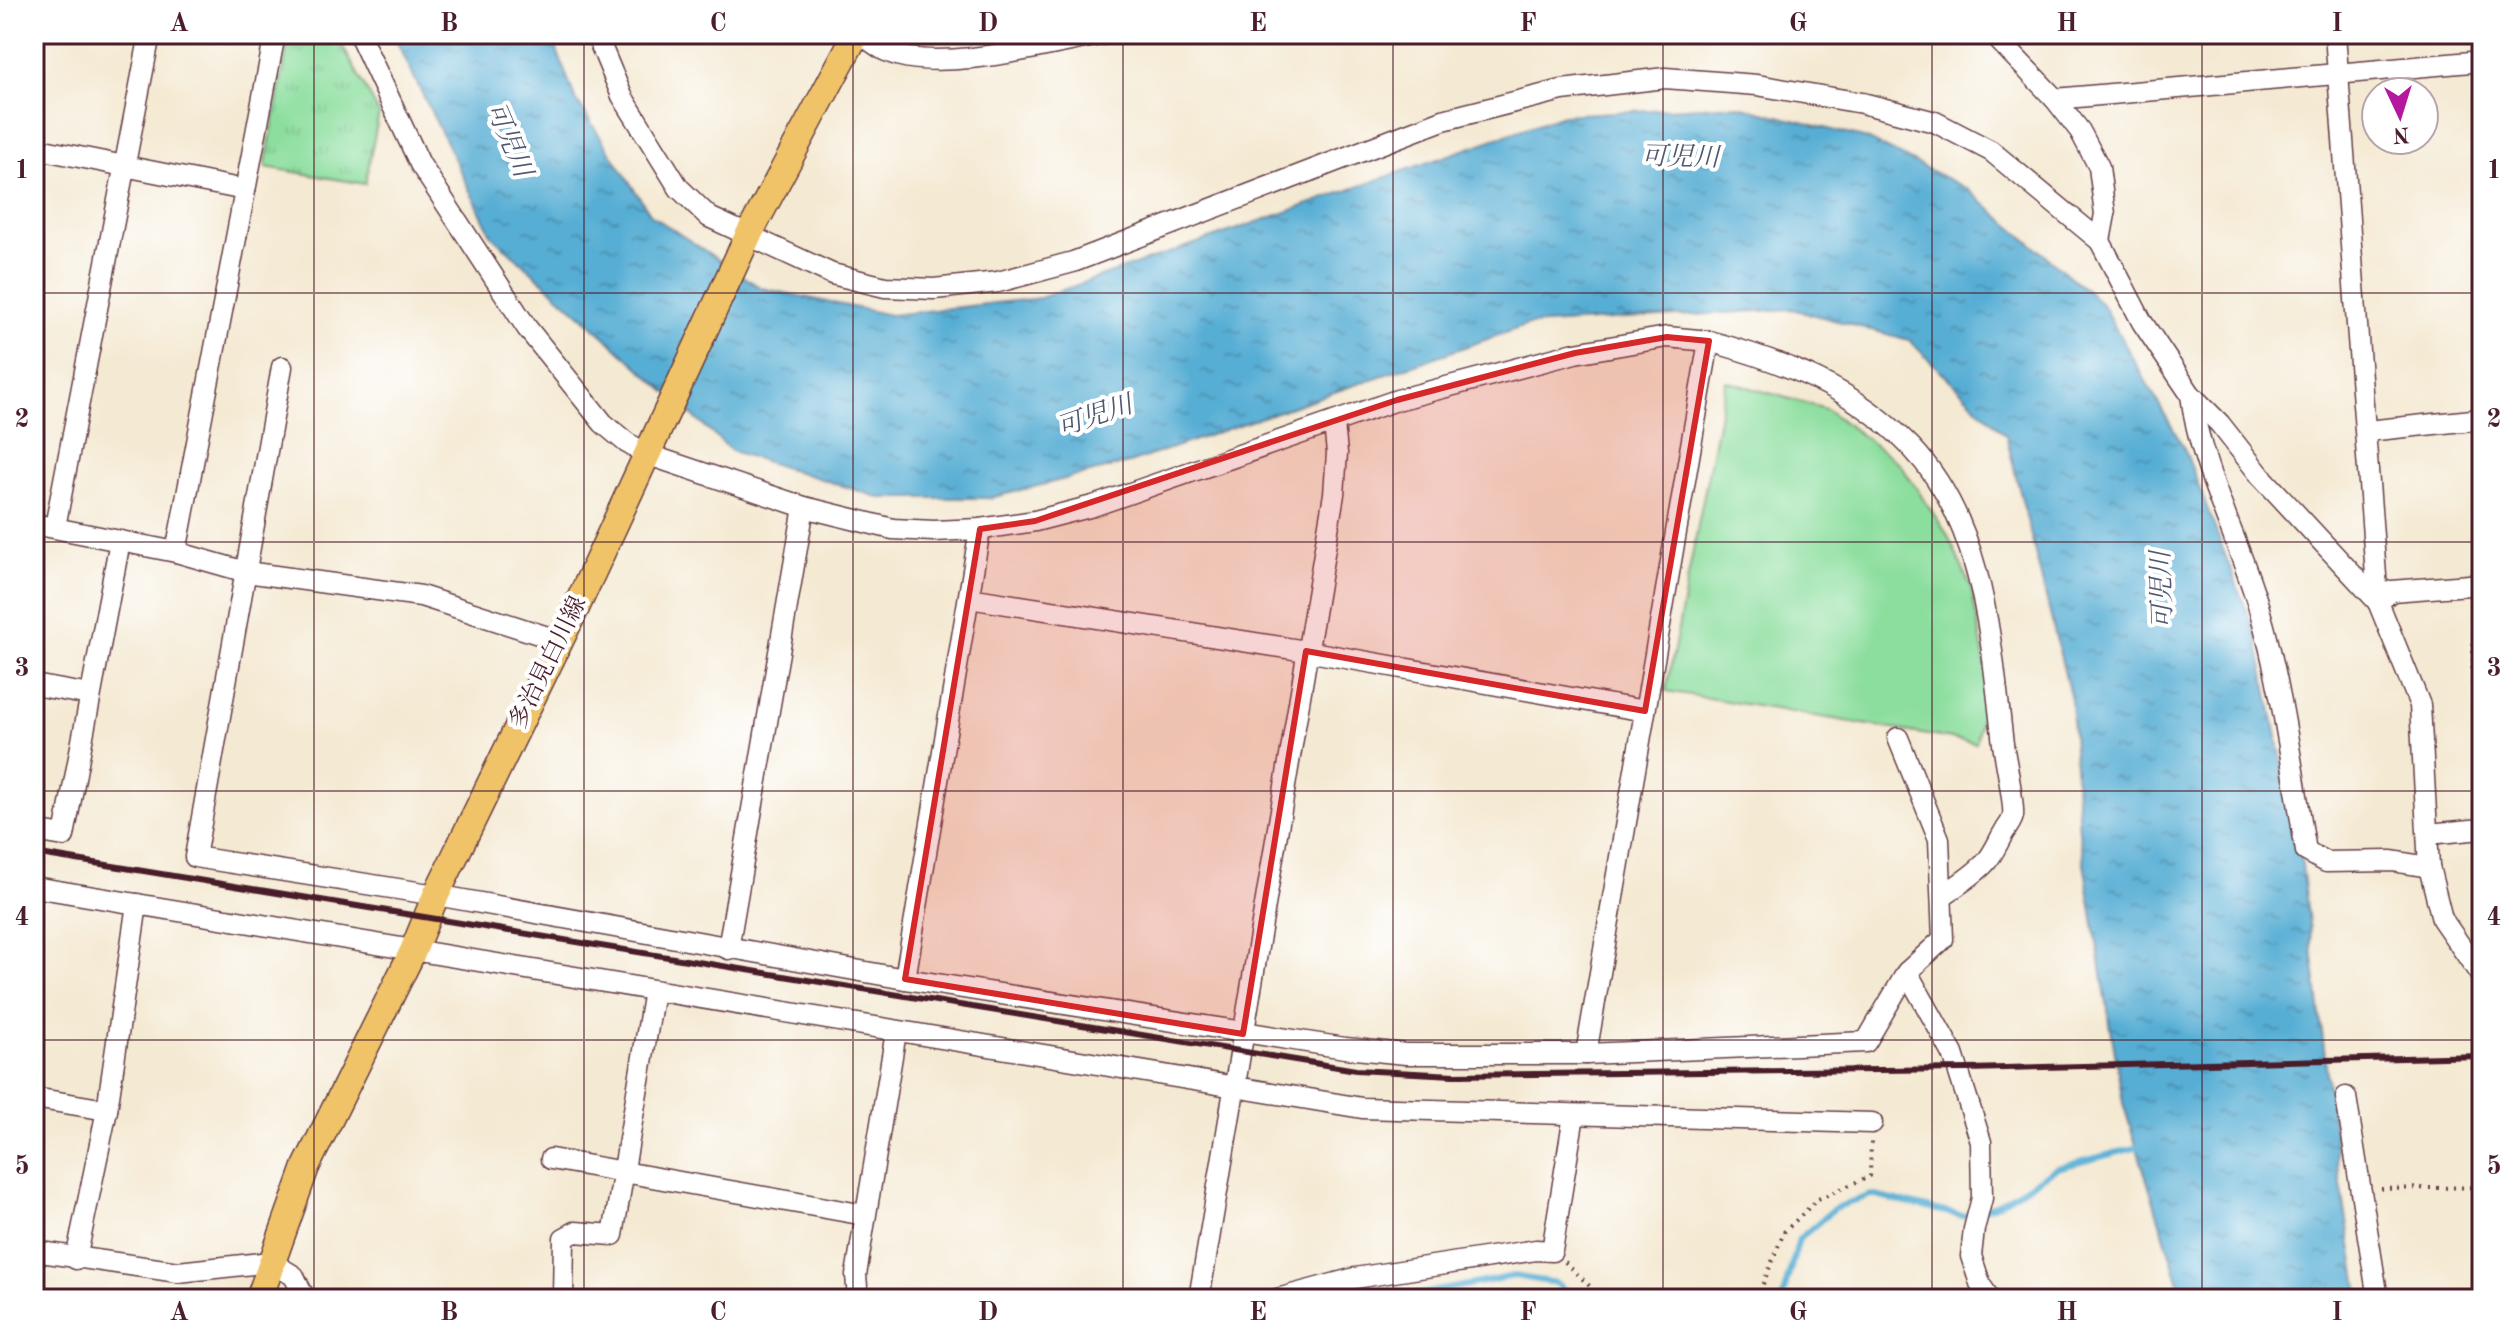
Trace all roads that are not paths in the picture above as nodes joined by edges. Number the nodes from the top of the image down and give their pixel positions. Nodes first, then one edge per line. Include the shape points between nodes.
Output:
1 (150, 34) edge
2 (275, 34) edge
3 (359, 34) edge
4 (596, 34) edge
5 (858, 34) edge
6 (1105, 34) edge
7 (1993, 34) edge
8 (2335, 34) edge
9 (2482, 61) edge
10 (2338, 74) junction
11 (2055, 99) junction
12 (34, 148) edge
13 (124, 165) junction
14 (245, 190) junction
15 (748, 236) junction
16 (2100, 241) junction
17 (1709, 341) junction
18 (282, 367) dead end
19 (2191, 395) junction
20 (2482, 419) edge
21 (1334, 424) junction
22 (2367, 431) junction
23 (649, 455) junction
24 (804, 507) junction
25 (34, 524) edge
26 (55, 527) junction
27 (980, 529) junction
28 (120, 541) junction
29 (176, 552) junction
30 (246, 572) junction
31 (2478, 584) edge
32 (969, 598) junction
33 (2378, 602) junction
34 (560, 641) junction
35 (1306, 651) junction
36 (34, 685) edge
37 (90, 695) junction
38 (1645, 711) junction
39 (1898, 738) dead end
40 (2482, 829) edge
41 (34, 831) edge
42 (2428, 834) junction
43 (2429, 867) junction
44 (34, 887) edge
45 (436, 895) junction
46 (1942, 896) junction
47 (137, 904) junction
48 (728, 949) junction
49 (413, 951) junction
50 (1907, 972) junction
51 (2482, 977) edge
52 (905, 979) junction
53 (654, 991) junction
54 (896, 1032) junction
55 (1243, 1034) junction
56 (1586, 1054) junction
57 (1233, 1088) junction
58 (2346, 1097) dead end
59 (34, 1098) edge
60 (107, 1110) junction
61 (1574, 1115) junction
62 (1872, 1123) road end
63 (551, 1159) dead end
64 (623, 1172) junction
65 (865, 1215) junction
66 (34, 1251) edge
67 (76, 1259) junction
68 (271, 1262) junction
69 (259, 1299) edge
70 (305, 1299) edge
71 (563, 1299) edge
72 (858, 1299) edge
73 (1199, 1299) edge
74 (1277, 1299) edge
75 (1990, 1299) edge
76 (2378, 1299) edge

1 - 13 street
2 - 14 street
3 - 23 street via 420,164 527,328 603,423
4 - 15 street via 622,96 679,188 709,217
5 - 6 street via 887,52 958,60
5 - 15 main road, 多治見白川線
7 - 11 street
8 - 10 street
9 - 10 street
10 - 11 street
10 - 22 street
11 - 16 street via 2099,167 2105,214
12 - 13 street
13 - 14 street
13 - 26 street
14 - 29 street
15 - 16 street via 832,274 885,287 934,289 998,282 1073,262 1443,120 1562,90 1665,78 1757,85 1935,122 1991,151
15 - 23 main road, 多治見白川線
16 - 19 street via 2142,322
17 - 21 street via 1667,337 1575,353 1397,400
17 - 38 street
17 - 46 street via 1788,365 1856,399 1913,448 1953,508 1975,564 2013,817 1987,862
18 - 30 street
19 - 33 street
19 - 43 street via 2195,428 2258,604 2275,668 2306,851 2326,862 2392,861
20 - 22 street
21 - 27 street via 1093,506
21 - 35 street via 1334,494
22 - 33 street
23 - 24 street
23 - 34 main road, 多治見白川線
24 - 27 street via 893,529
24 - 48 street
25 - 26 street
26 - 28 street
27 - 32 street
28 - 29 street
28 - 37 street
29 - 30 street
30 - 34 street via 421,596
30 - 45 street via 195,857
31 - 33 street via 2392,591
32 - 35 street
32 - 52 street
33 - 42 street via 2420,705
34 - 45 main road, 多治見白川線
35 - 38 street
35 - 55 street
36 - 37 street
37 - 41 street via 64,836
38 - 56 street
39 - 46 street via 1939,839
40 - 42 street
42 - 43 street
43 - 51 street via 2442,919
44 - 47 street
45 - 48 street
45 - 49 main road, 多治見白川線
46 - 50 street via 1943,939
47 - 49 street
47 - 60 street
48 - 52 street
49 - 53 street
49 - 68 main road, 多治見白川線 via 306,1167
50 - 56 street via 1866,1042
50 - 75 street via 1953,1054 1981,1142 1982,1198 1971,1256
52 - 55 street
53 - 54 street
53 - 64 street
54 - 57 street
54 - 65 street
55 - 56 street via 1406,1054
55 - 57 street
57 - 61 street via 1362,1108
57 - 73 street
58 - 76 street
59 - 60 street
60 - 67 street
61 - 62 street
61 - 74 street via 1552,1251 1355,1278
63 - 64 street
64 - 65 street
64 - 71 street via 613,1235 575,1232 564,1238
65 - 72 street
66 - 67 street
67 - 68 street via 178,1272
68 - 69 main road, 多治見白川線
68 - 70 street via 294,1276

